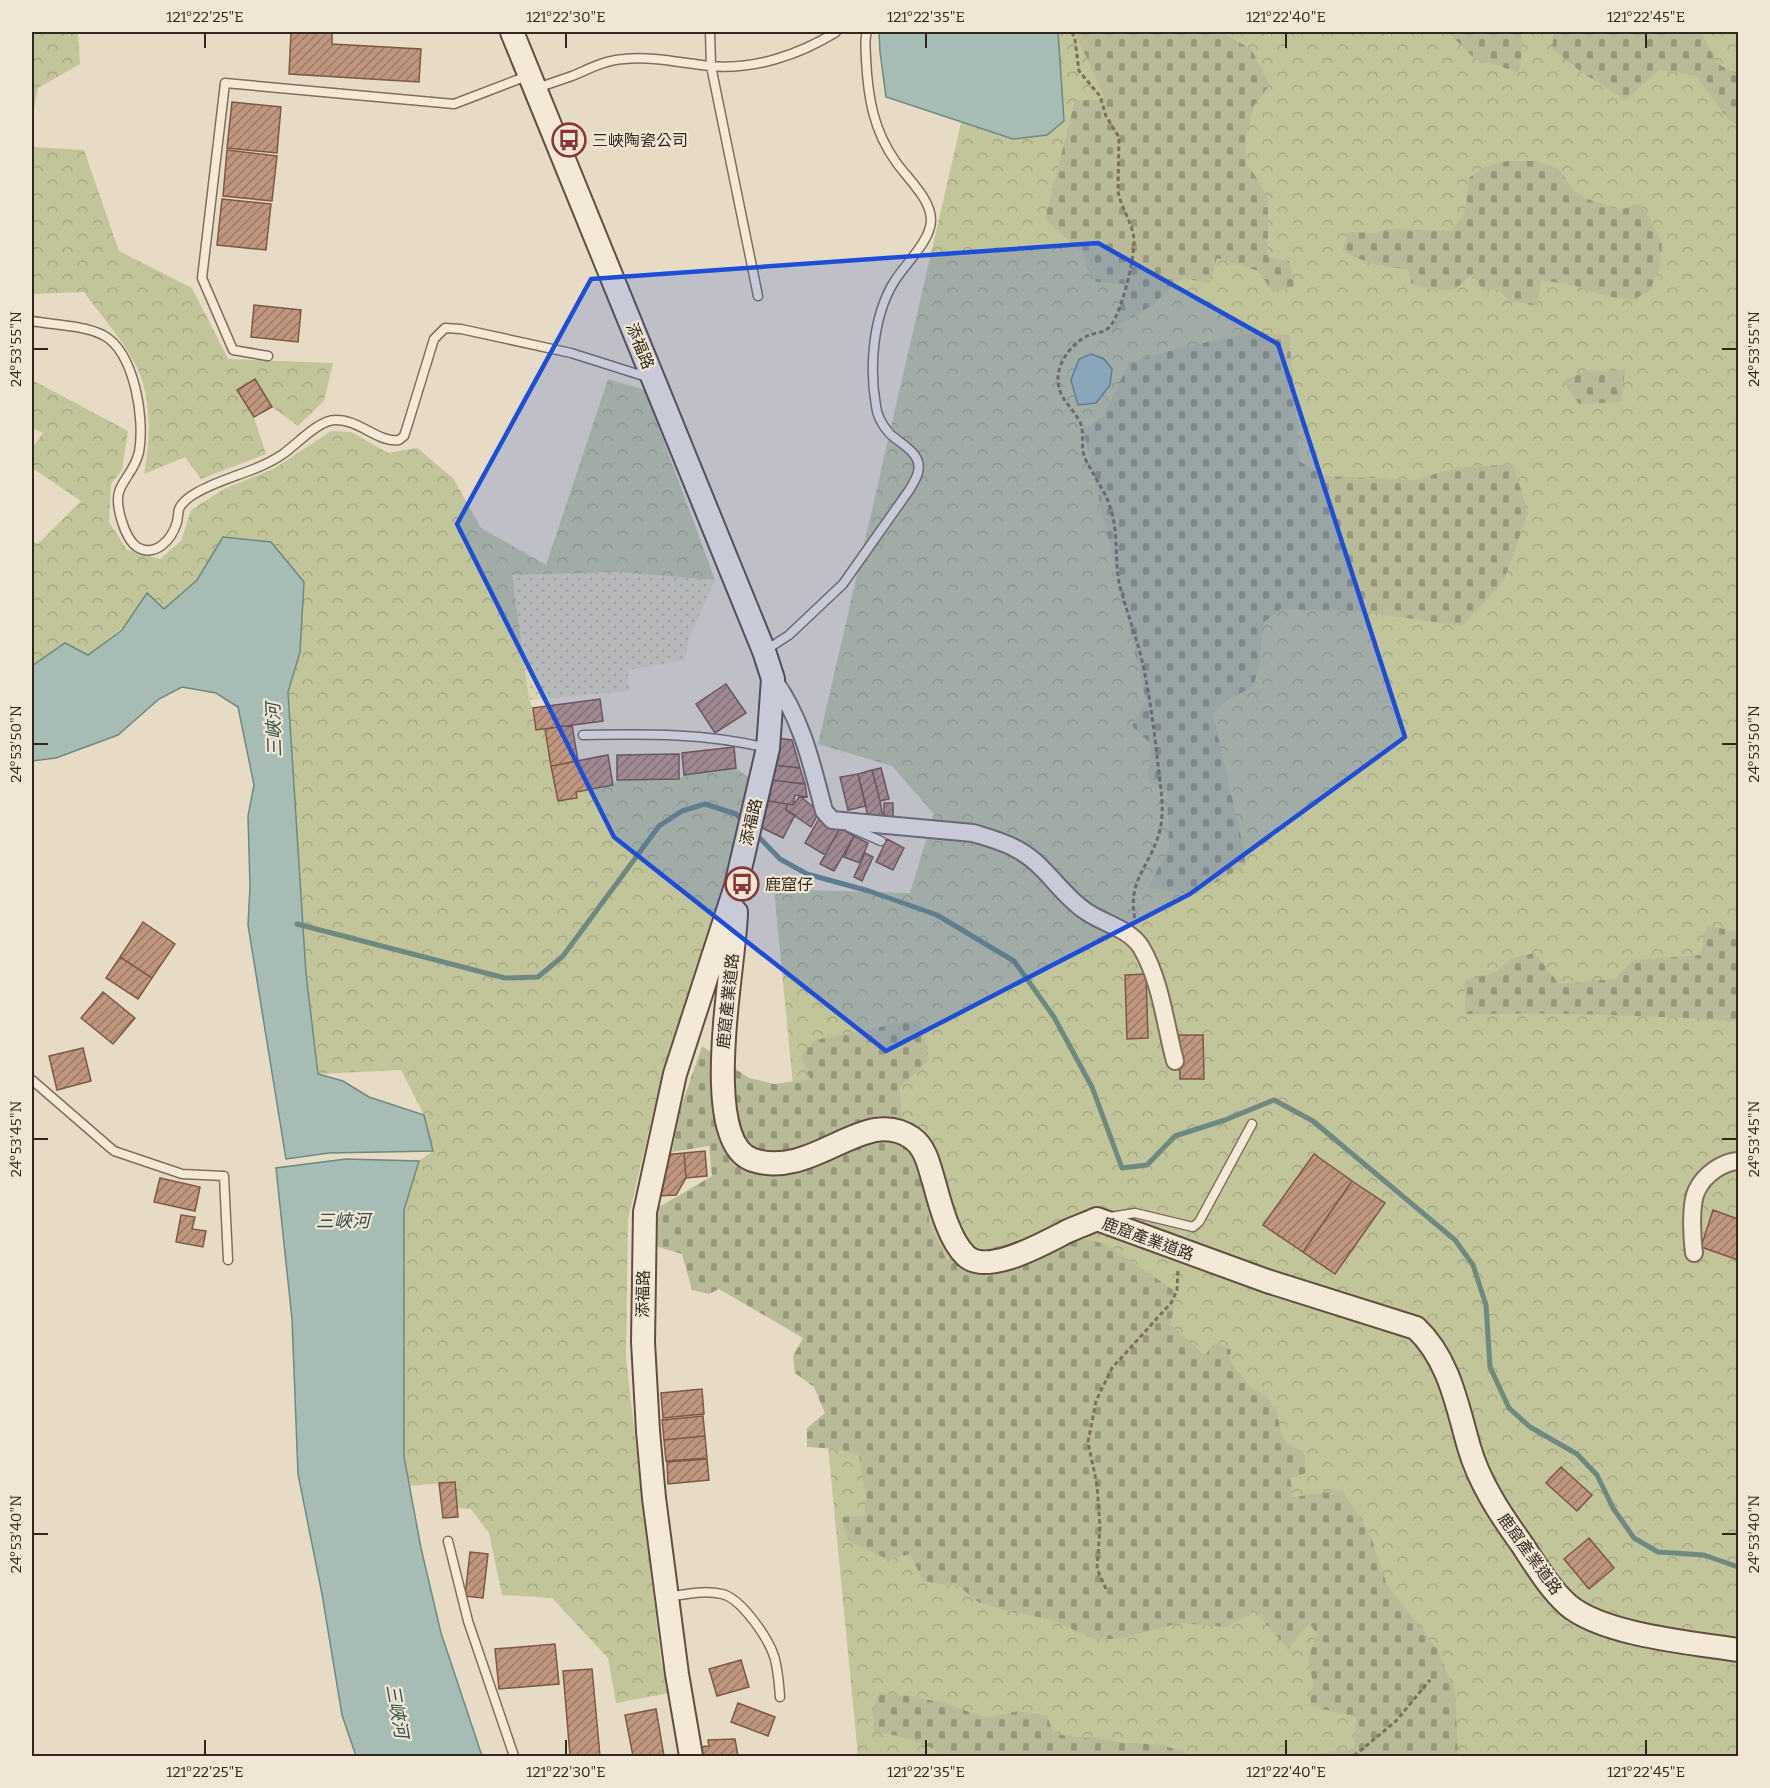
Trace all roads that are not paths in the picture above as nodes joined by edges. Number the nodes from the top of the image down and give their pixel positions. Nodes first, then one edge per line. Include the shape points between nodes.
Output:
1 (512, 32) edge
2 (710, 32) edge
3 (836, 32) edge
4 (867, 32) edge
5 (711, 66) junction
6 (533, 82) junction
7 (758, 296) dead end
8 (32, 321) edge
9 (268, 356) dead end
10 (653, 379) junction
11 (764, 651) junction
12 (774, 679) junction
13 (583, 735) dead end
14 (768, 748) junction
15 (832, 820) junction
16 (881, 841) dead end
17 (736, 886) junction
18 (1174, 1061) dead end
19 (32, 1080) edge
20 (1252, 1124) dead end
21 (1738, 1161) edge
22 (1097, 1219) junction
23 (1694, 1253) dead end
24 (228, 1260) dead end
25 (448, 1541) dead end
26 (667, 1597) junction
27 (1738, 1650) edge
28 (780, 1697) dead end
29 (514, 1756) edge
30 (691, 1756) edge

1 - 6 street, 添福路
2 - 5 lane
3 - 5 lane via 773,60 747,66
4 - 11 lane via 867,70 878,131 928,206 931,220 928,233 894,282 880,311 875,340 876,408 890,433 916,457 918,473 843,584 789,635
5 - 6 lane via 650,58 620,59
5 - 7 lane
6 - 9 lane via 454,104 225,83 202,278 233,350
6 - 10 street, 添福路
8 - 10 lane via 94,332 111,341 133,378 139,401 139,451 133,470 119,491 119,512 135,546 144,549 164,544 183,502 226,478 281,456 323,423 346,420 387,439 399,440 404,436 434,339 445,328 571,353
10 - 11 street, 添福路
11 - 12 street, 添福路
12 - 14 street, 添福路
12 - 15 street via 798,721 824,811
13 - 14 lane via 663,733
14 - 17 street, 添福路
15 - 16 lane
15 - 18 street via 973,833 1021,851 1083,910 1139,944 1159,991
17 - 22 street, 鹿窟產業道路 via 736,930 723,1057 725,1107 728,1130 748,1159 779,1164 800,1161 854,1136 880,1128 894,1129 920,1143 944,1217 958,1245 977,1262 1001,1260
17 - 26 street, 添福路 via 675,1074 645,1212 642,1342 654,1498
19 - 24 lane via 114,1151 182,1174 224,1176
20 - 22 lane via 1193,1227 1135,1213
21 - 23 street via 1729,1161 1711,1172 1696,1191
22 - 27 street, 鹿窟產業道路 via 1267,1281 1416,1328 1430,1341 1443,1364 1486,1489 1568,1605 1584,1615 1634,1632
25 - 29 lane via 468,1621
26 - 28 lane via 706,1593 724,1594 736,1600 749,1613 773,1654
26 - 30 street, 添福路

